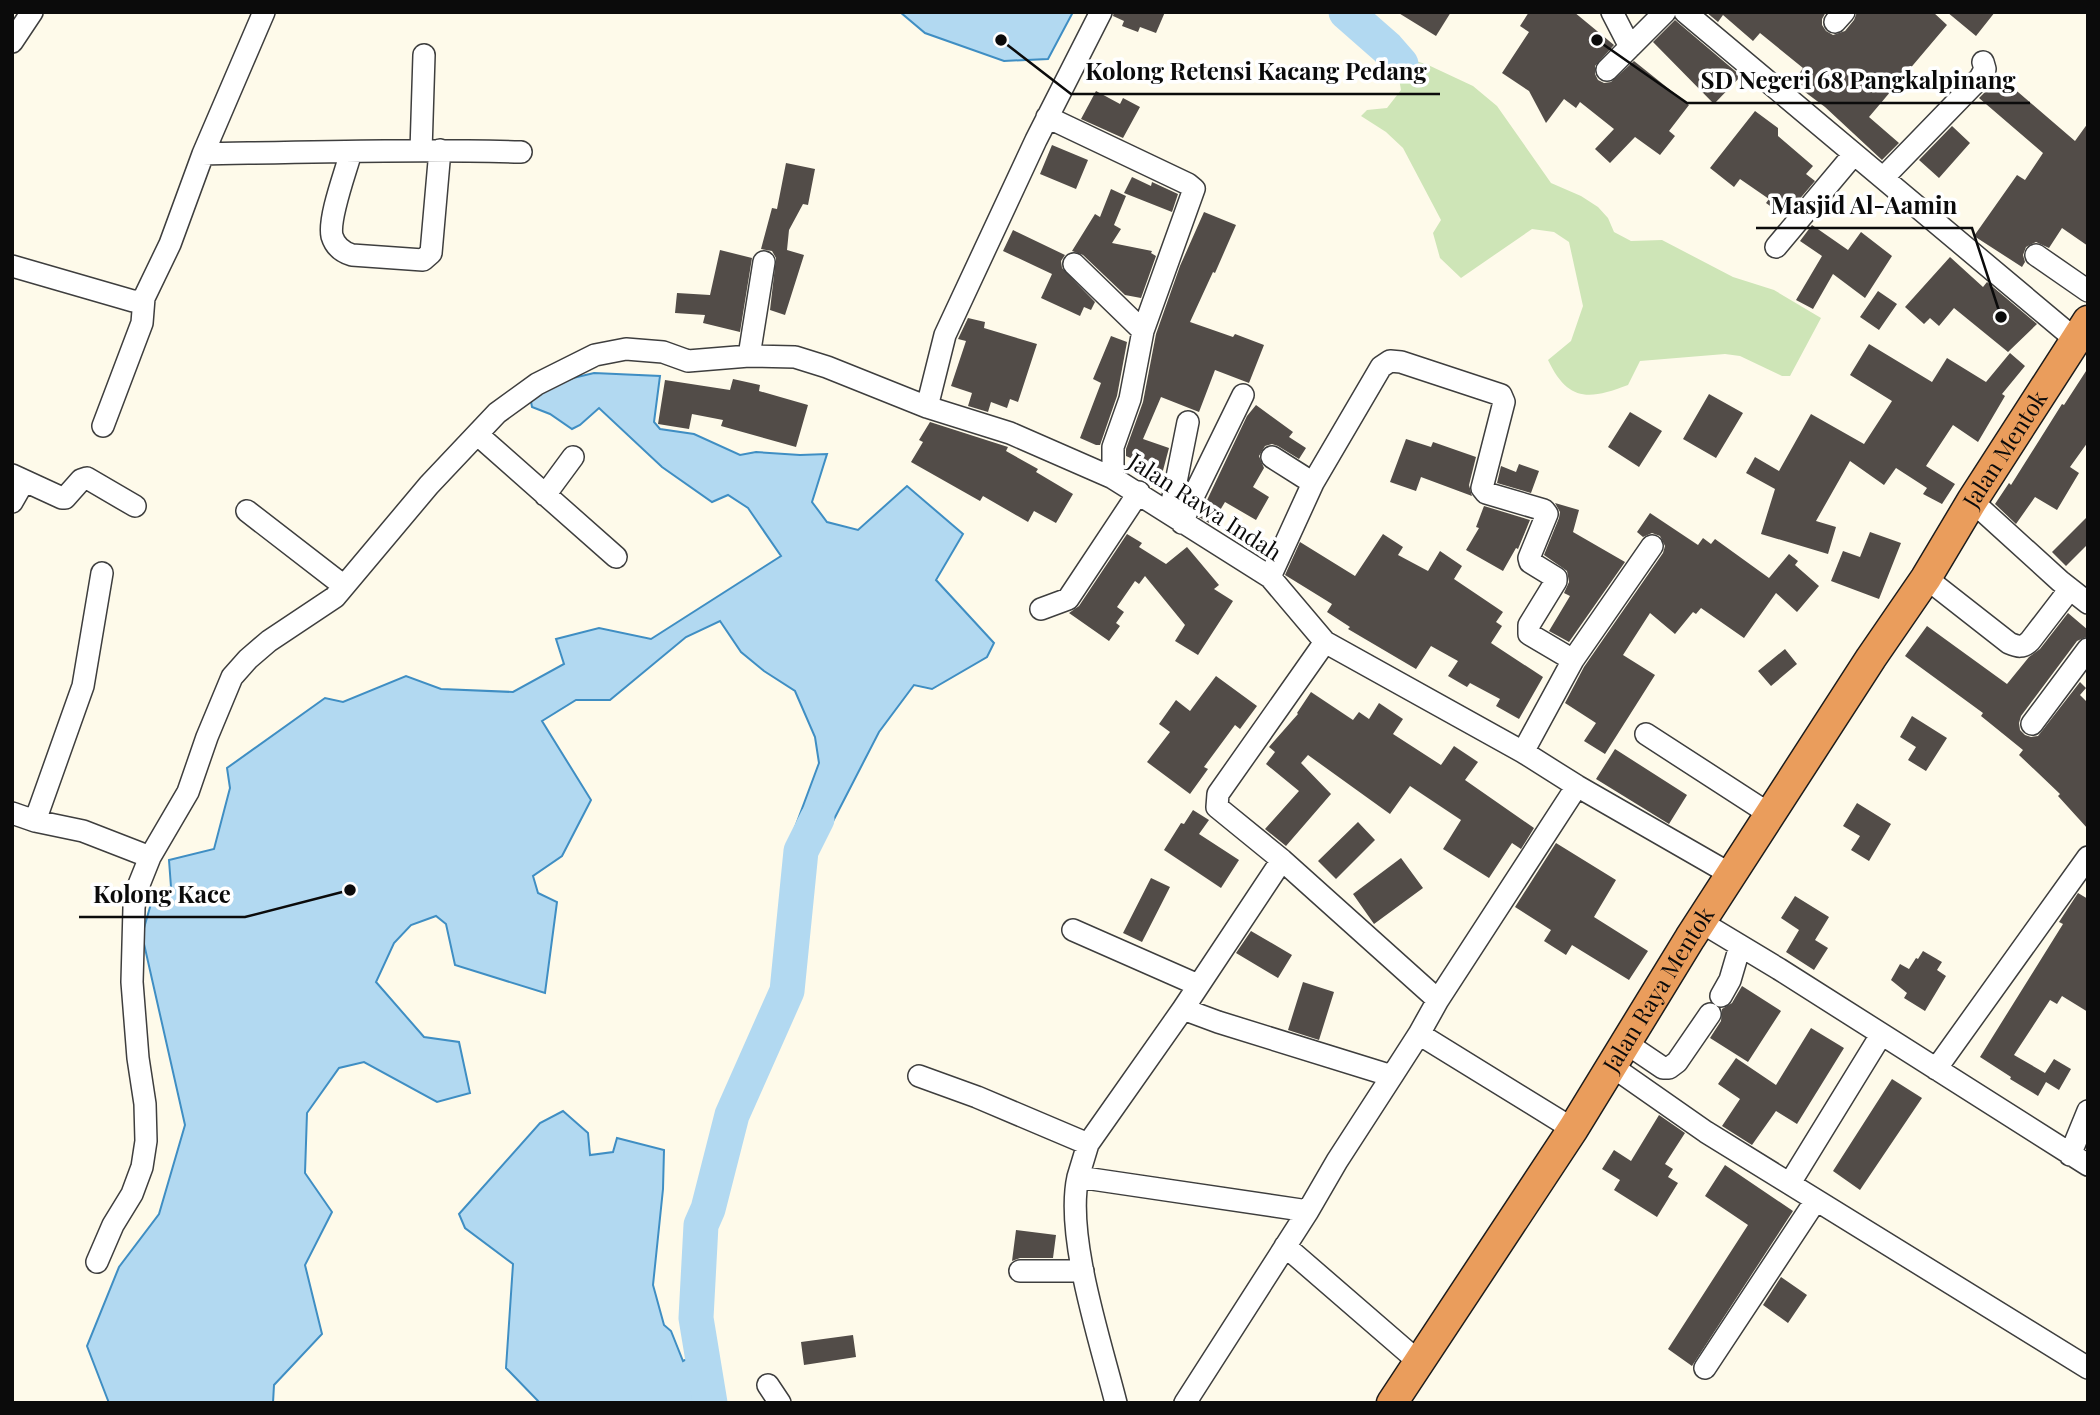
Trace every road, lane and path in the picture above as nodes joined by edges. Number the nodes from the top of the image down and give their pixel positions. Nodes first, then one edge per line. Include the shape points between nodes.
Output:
1 (32, 12) edge
2 (264, 12) edge
3 (1101, 12) edge
4 (1612, 12) edge
5 (1665, 12) edge
6 (1685, 12) edge
7 (12, 42) edge
8 (1630, 47) junction
9 (424, 55) dead end
10 (1983, 62) dead end
11 (1607, 70) dead end
12 (1047, 117) junction
13 (430, 150) junction
14 (351, 152) junction
15 (521, 152) dead end
16 (202, 154) junction
17 (1854, 154) junction
18 (1883, 178) junction
19 (1776, 247) dead end
20 (2036, 255) dead end
21 (764, 262) dead end
22 (1074, 264) dead end
23 (12, 266) edge
24 (2088, 291) edge
25 (144, 298) junction
26 (1143, 331) junction
27 (2082, 331) edge
28 (749, 356) junction
29 (1243, 395) dead end
30 (927, 407) junction
31 (1188, 422) dead end
32 (103, 426) dead end
33 (478, 435) junction
34 (573, 457) dead end
35 (1272, 457) dead end
36 (18, 478) edge
37 (1113, 478) junction
38 (1313, 483) junction
39 (1139, 492) junction
40 (545, 495) junction
41 (1972, 501) junction
42 (12, 502) edge
43 (135, 506) dead end
44 (247, 511) dead end
45 (1176, 518) junction
46 (1651, 546) dead end
47 (616, 557) dead end
48 (102, 573) dead end
49 (1270, 577) junction
50 (1926, 578) junction
51 (344, 586) junction
52 (2070, 589) junction
53 (2088, 603) edge
54 (1041, 609) dead end
55 (1325, 642) junction
56 (2088, 649) edge
57 (1573, 660) junction
58 (2032, 724) dead end
59 (1646, 734) dead end
60 (1523, 752) junction
61 (1577, 786) junction
62 (12, 813) edge
63 (1771, 815) junction
64 (35, 821) junction
65 (2088, 856) edge
66 (150, 857) junction
67 (1282, 860) junction
68 (1732, 875) junction
69 (1700, 922) junction
70 (1073, 930) dead end
71 (1740, 946) junction
72 (1198, 985) junction
73 (1438, 1000) junction
74 (1183, 1009) junction
75 (1419, 1034) junction
76 (1881, 1035) junction
77 (1619, 1055) junction
78 (1936, 1069) junction
79 (919, 1076) dead end
80 (1392, 1076) junction
81 (2088, 1111) edge
82 (1573, 1129) junction
83 (1088, 1144) junction
84 (2079, 1160) edge
85 (1078, 1177) junction
86 (1790, 1183) junction
87 (1816, 1199) junction
88 (1308, 1211) junction
89 (1284, 1246) junction
90 (97, 1262) dead end
91 (1020, 1270) dead end
92 (1083, 1271) junction
93 (1419, 1362) junction
94 (1705, 1368) dead end
95 (2088, 1368) edge
96 (1116, 1403) edge
97 (1185, 1403) edge
98 (1392, 1403) edge

1 - 7 street
2 - 16 street
3 - 12 street
4 - 8 street
5 - 8 street
6 - 17 street
8 - 11 street
9 - 13 street
10 - 18 street via 1980,78
12 - 26 street via 1194,189
12 - 30 street via 945,335
13 - 14 street
13 - 14 street via 431,253 423,260 352,255 337,245 332,221
13 - 15 street
14 - 16 street
16 - 25 street via 170,244
17 - 18 street
17 - 19 street
18 - 27 street
20 - 24 street
21 - 28 street
22 - 26 street
23 - 25 street via 133,301
25 - 32 street via 142,323
26 - 37 street via 1130,400 1113,447
27 - 41 highway, Jalan Mentok
28 - 30 street, Jalan Rawa Indah via 795,357
28 - 33 street, Jalan Rawa Indah via 688,361 663,352 626,349 595,355 537,384 497,413
29 - 45 street via 1194,495
30 - 37 street, Jalan Rawa Indah via 1010,433
31 - 45 street
33 - 40 street
33 - 51 street, Jalan Rawa Indah
34 - 40 street
35 - 38 street
36 - 42 street
36 - 43 street via 62,498 86,478
37 - 39 street, Jalan Rawa Indah
38 - 49 street
38 - 57 street via 1381,367 1390,360 1501,395 1504,402 1482,488 1486,494 1546,512 1529,558 1556,582 1527,631
39 - 45 street, Jalan Rawa Indah
39 - 54 street via 1068,599
40 - 47 street
41 - 50 highway, Jalan Mentok
41 - 52 street
44 - 51 street
45 - 49 street, Jalan Rawa Indah
46 - 57 street
48 - 64 street via 83,686
49 - 55 street, Jalan Rawa Indah
50 - 52 street via 2018,647 2030,641
50 - 63 highway, Jalan Raya Mentok
51 - 66 street, Jalan Rawa Indah via 335,597 269,640 232,677 188,792
52 - 53 street
55 - 60 street, Jalan Rawa Indah
55 - 67 street via 1216,801 1217,807
56 - 58 street
57 - 60 street
59 - 63 street
60 - 61 street, Jalan Rawa Indah
61 - 68 street, Jalan Rawa Indah
61 - 73 street
62 - 64 street
63 - 68 highway, Jalan Raya Mentok
64 - 66 street via 83,831
65 - 78 street
66 - 90 street, Jalan Rawa Indah via 136,892 132,982 146,1141 132,1194
67 - 72 street
67 - 73 street
68 - 69 highway, Jalan Raya Mentok
69 - 71 street
69 - 77 highway, Jalan Raya Mentok
70 - 72 street
71 - 76 street
71 - 77 street via 1730,980 1677,1062 1663,1068
72 - 74 street
73 - 75 street
74 - 80 street
74 - 83 street
75 - 80 street
75 - 82 street
76 - 78 street
76 - 86 street
77 - 82 highway, Jalan Raya Mentok
77 - 86 street via 1706,1132
78 - 84 street
79 - 83 street
80 - 88 street
81 - 84 street
82 - 93 highway, Jalan Raya Mentok
83 - 85 street
85 - 88 street
85 - 92 street via 1075,1211
86 - 87 street
87 - 94 street
87 - 95 street
88 - 89 street
89 - 93 street
89 - 97 street
91 - 92 street
92 - 96 street
93 - 98 highway, Jalan Raya Mentok

